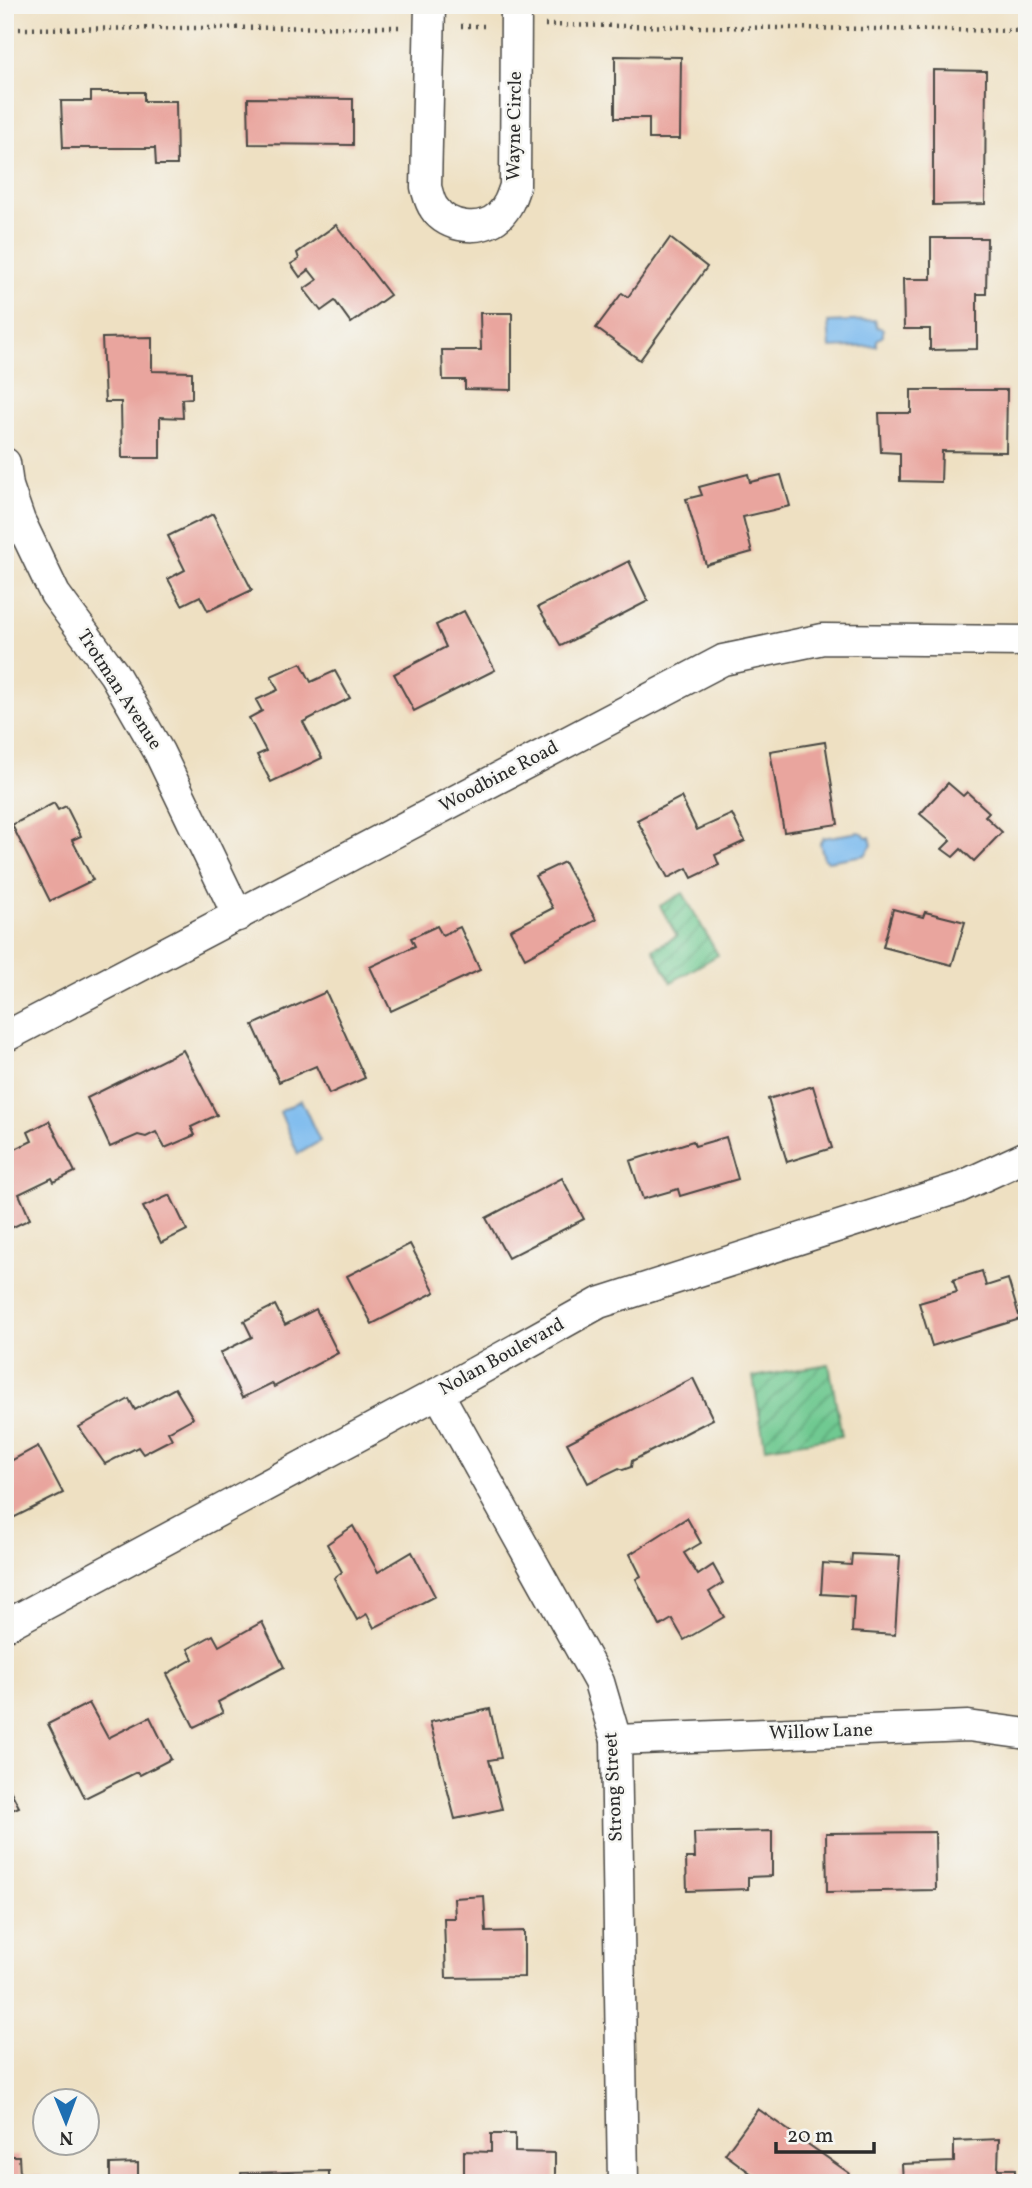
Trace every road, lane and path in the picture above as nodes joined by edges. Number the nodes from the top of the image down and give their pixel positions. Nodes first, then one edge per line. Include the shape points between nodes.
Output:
1 (517, 15) edge
2 (430, 16) edge
3 (5, 29) edge
4 (1027, 31) edge
5 (5, 463) edge
6 (1027, 641) edge
7 (238, 916) junction
8 (5, 1037) edge
9 (1027, 1156) edge
10 (438, 1393) junction
11 (5, 1626) edge
12 (1027, 1734) edge
13 (616, 1740) junction
14 (623, 2183) edge

1 - 2 path
1 - 2 street, Wayne Circle via 515,186 508,206 497,218 474,227 450,223 434,209 426,187
1 - 4 path
2 - 3 path
5 - 7 street, Trotman Avenue via 20,522 55,594 114,674 159,752
6 - 7 street, Woodbine Road via 823,639 723,660
7 - 8 street, Woodbine Road
9 - 10 street, Nolan Boulevard via 958,1188 598,1303
10 - 11 street, Nolan Boulevard
10 - 13 street, Strong Street via 599,1682
12 - 13 street, Willow Lane via 968,1726
13 - 14 street, Strong Street

